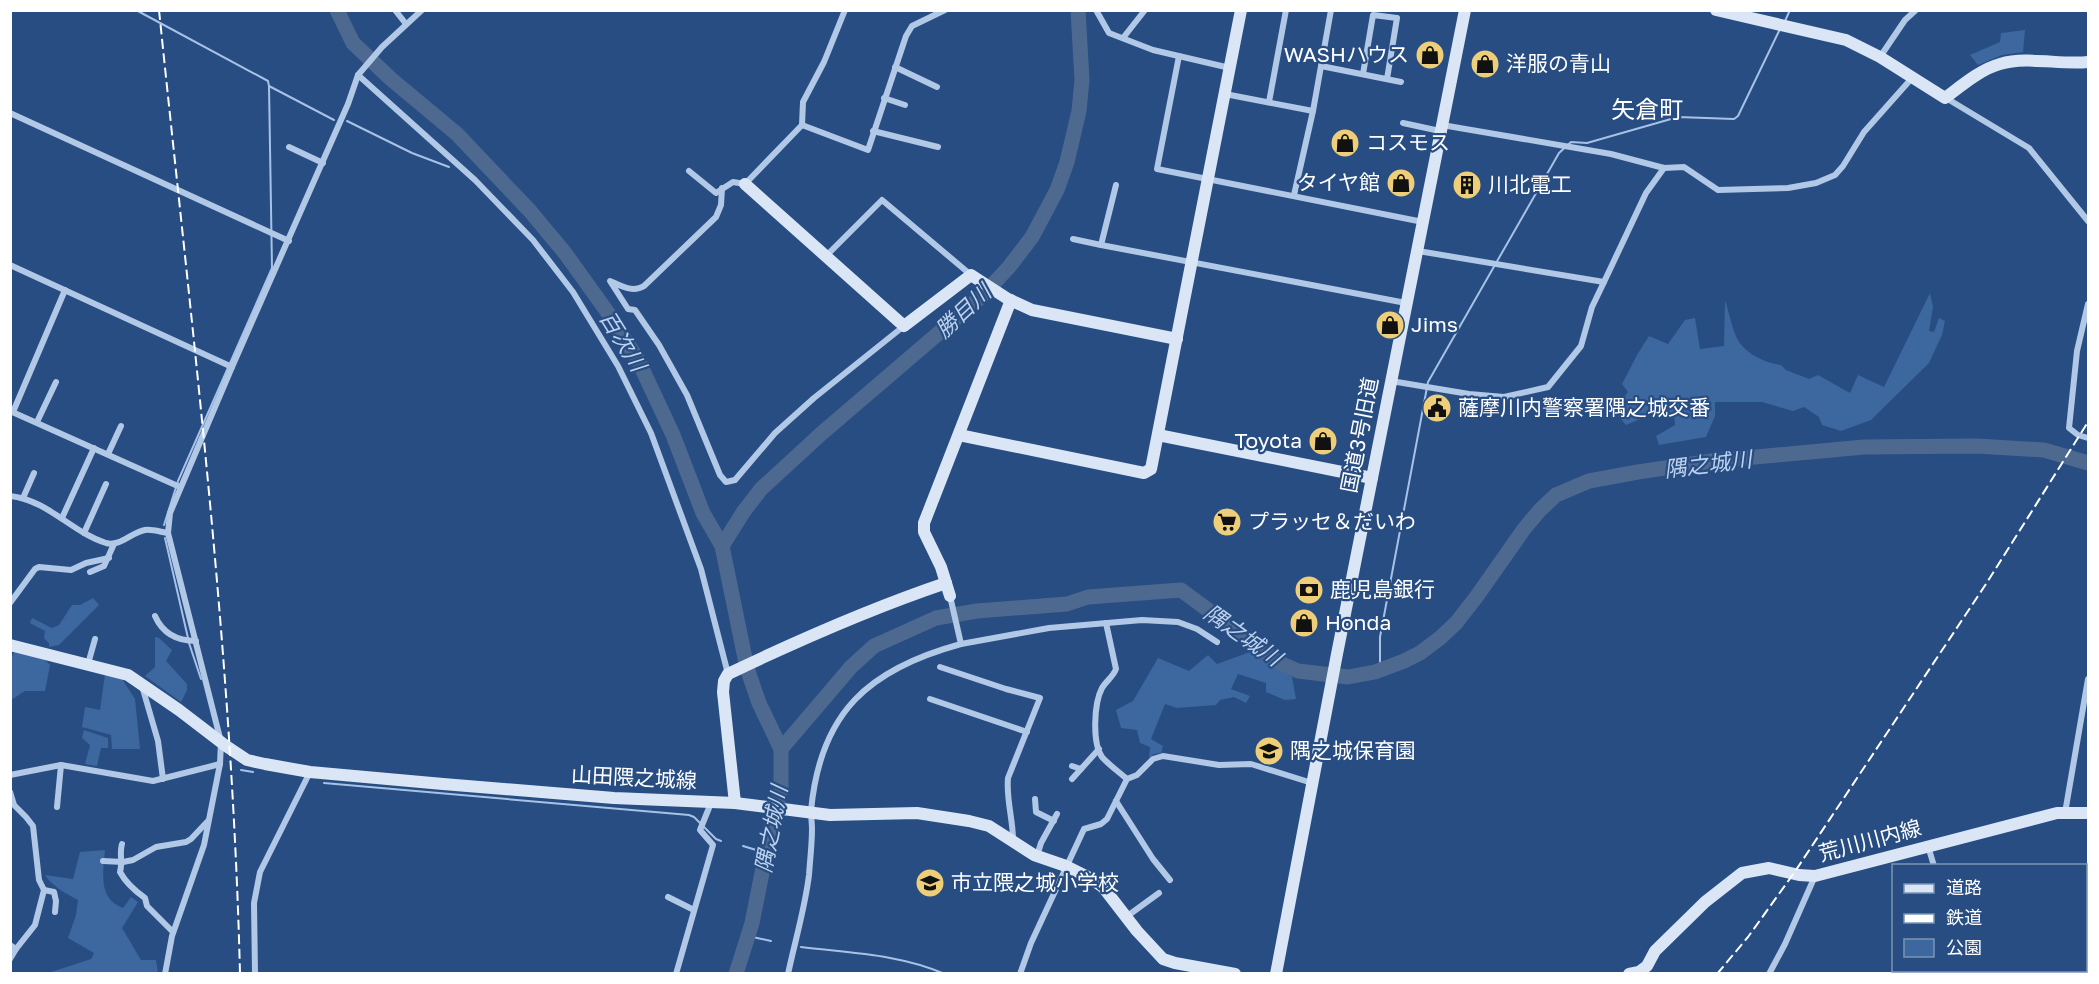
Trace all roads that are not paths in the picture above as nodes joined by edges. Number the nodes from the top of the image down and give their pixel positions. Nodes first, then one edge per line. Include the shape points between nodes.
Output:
1 (395, 10) edge
2 (422, 10) edge
3 (845, 10) edge
4 (945, 10) edge
5 (1096, 10) edge
6 (1145, 10) edge
7 (1241, 10) edge
8 (1286, 10) edge
9 (1331, 10) edge
10 (1465, 10) edge
11 (1716, 10) edge
12 (1916, 10) edge
13 (406, 24) junction
14 (1123, 38) junction
15 (1179, 56) junction
16 (1880, 57) junction
17 (2088, 62) edge
18 (1321, 66) junction
19 (895, 67) junction
20 (1230, 68) junction
21 (1363, 74) junction
22 (358, 75) junction
23 (1913, 78) junction
24 (1388, 79) junction
25 (1401, 82) dead end
26 (937, 87) dead end
27 (1225, 94) junction
28 (884, 98) junction
29 (1945, 98) junction
30 (1269, 102) junction
31 (905, 105) dead end
32 (1313, 111) junction
33 (10, 113) edge
34 (1404, 123) dead end
35 (802, 125) junction
36 (1442, 128) junction
37 (873, 131) junction
38 (289, 147) dead end
39 (938, 147) dead end
40 (323, 163) junction
41 (1664, 168) junction
42 (689, 171) dead end
43 (1209, 179) junction
44 (745, 184) junction
45 (1116, 185) dead end
46 (722, 188) junction
47 (1294, 195) junction
48 (2088, 221) edge
49 (1423, 222) junction
50 (1073, 239) dead end
51 (289, 241) junction
52 (1101, 245) junction
53 (1418, 250) junction
54 (826, 256) junction
55 (1192, 261) junction
56 (10, 266) edge
57 (973, 277) junction
58 (1604, 282) junction
59 (65, 290) junction
60 (1010, 299) junction
61 (1407, 303) junction
62 (2088, 304) edge
63 (904, 326) junction
64 (1177, 339) junction
65 (230, 366) junction
66 (1391, 381) junction
67 (56, 382) dead end
68 (12, 411) edge
69 (37, 422) junction
70 (121, 426) dead end
71 (959, 435) junction
72 (1158, 435) junction
73 (2088, 438) edge
74 (94, 448) junction
75 (108, 454) junction
76 (34, 473) dead end
77 (1372, 478) junction
78 (106, 484) dead end
79 (178, 486) junction
80 (10, 496) edge
81 (23, 498) junction
82 (62, 518) junction
83 (168, 532) junction
84 (84, 533) junction
85 (114, 544) junction
86 (109, 558) junction
87 (90, 573) dead end
88 (946, 583) junction
89 (950, 596) joint
90 (10, 603) edge
91 (155, 616) dead end
92 (1106, 623) junction
93 (95, 639) dead end
94 (191, 641) junction
95 (1217, 642) dead end
96 (961, 643) junction
97 (10, 645) edge
98 (88, 664) junction
99 (940, 667) dead end
100 (730, 673) junction
101 (2088, 679) edge
102 (141, 683) junction
103 (2087, 694) edge
104 (930, 699) dead end
105 (1027, 732) junction
106 (221, 742) junction
107 (1099, 749) junction
108 (219, 764) junction
109 (61, 765) junction
110 (1071, 766) dead end
111 (1081, 770) junction
112 (310, 772) junction
113 (10, 774) edge
114 (163, 779) junction
115 (1072, 779) dead end
116 (1127, 779) junction
117 (1312, 783) junction
118 (10, 792) edge
119 (1035, 799) dead end
120 (1116, 801) junction
121 (711, 802) junction
122 (740, 804) junction
123 (57, 807) dead end
124 (809, 812) junction
125 (2065, 813) junction
126 (2088, 813) edge
127 (208, 822) junction
128 (1012, 840) junction
129 (122, 844) dead end
130 (1928, 845) junction
131 (1037, 856) junction
132 (103, 861) dead end
133 (123, 862) junction
134 (1933, 864) edge
135 (1066, 866) junction
136 (1815, 876) junction
137 (1170, 880) dead end
138 (44, 890) junction
139 (1159, 893) dead end
140 (668, 897) dead end
141 (694, 910) junction
142 (55, 912) dead end
143 (1126, 917) junction
144 (173, 932) junction
145 (13, 947) edge
146 (10, 959) edge
147 (165, 974) edge
148 (255, 974) edge
149 (676, 974) edge
150 (788, 974) edge
151 (1020, 974) edge
152 (1235, 974) edge
153 (1276, 974) edge
154 (1629, 974) edge
155 (1769, 974) edge

1 - 13 street
2 - 13 street
3 - 35 street via 803,102
4 - 19 street via 912,26
5 - 14 street via 1109,33
6 - 14 street
7 - 20 street
8 - 30 street
9 - 18 street
10 - 36 street, 国道3号旧道
11 - 16 street via 1846,40
12 - 16 street
13 - 22 street
14 - 15 street
15 - 20 street
15 - 43 street via 1157,170
16 - 23 street
17 - 29 street via 2000,64
18 - 21 street
18 - 32 street
19 - 26 street
19 - 28 street
20 - 27 street
21 - 24 street
21 - 24 street via 1373,15 1397,18
22 - 40 street
22 - 100 street via 475,180 533,240 573,292 627,383 656,444 701,569
23 - 29 street
23 - 41 street via 1864,132 1843,166 1825,180 1788,188 1726,190 1684,167
24 - 25 street
27 - 30 street
27 - 43 street
28 - 31 street
28 - 37 street
29 - 48 street via 2029,148
30 - 32 street
32 - 47 street
33 - 51 street
34 - 36 street
35 - 37 street via 868,150
35 - 44 street
36 - 41 street via 1611,154
36 - 49 street, 国道3号旧道
37 - 39 street
38 - 40 street
40 - 51 street
41 - 58 street via 1646,193
42 - 46 street via 716,193
43 - 47 street
43 - 55 street
44 - 46 street via 733,182
44 - 54 street
45 - 52 street
46 - 63 street via 716,217 644,286 632,289 610,281 659,345 687,395 726,482 735,480 775,433 814,398
47 - 49 street
49 - 53 street, 国道3号旧道
50 - 52 street
51 - 65 street
52 - 55 street
53 - 58 street
53 - 61 street, 国道3号旧道
54 - 57 street via 882,200
54 - 63 street
55 - 61 street
55 - 64 street
56 - 59 street
57 - 60 street
57 - 63 street
58 - 66 street via 1581,346 1548,387 1504,397
59 - 65 street
59 - 68 street
60 - 64 street via 1032,310
60 - 71 street
61 - 66 street, 国道3号旧道
62 - 73 street via 2077,351 2069,428
64 - 72 street
65 - 79 street
66 - 77 street, 国道3号旧道
67 - 69 street
68 - 69 street
69 - 74 street
70 - 75 street
71 - 72 street via 1144,473 1153,465
71 - 88 street via 924,523 924,532
72 - 77 street
74 - 75 street
74 - 82 street
75 - 79 street
76 - 81 street
77 - 117 street, 国道3号旧道
78 - 84 street
79 - 83 street
80 - 81 street
81 - 82 street
82 - 84 street
83 - 85 street via 146,530
83 - 94 street
84 - 85 street
85 - 86 street
86 - 87 street via 104,566
86 - 90 street via 71,570 39,567
88 - 89 street
88 - 100 street
89 - 96 street
91 - 94 street via 164,632
92 - 95 street via 1178,622 1197,628
92 - 96 street
92 - 107 street via 1116,669 1098,700 1095,741
93 - 98 street
94 - 106 street
96 - 124 street via 901,666 848,707 822,752
97 - 98 street, 山田隈之城線
98 - 102 street, 山田隈之城線 via 128,675
99 - 105 street via 1040,698
100 - 122 street via 723,692
101 - 103 street
102 - 106 street, 山田隈之城線
102 - 114 street via 158,741
103 - 125 street
104 - 105 street
105 - 128 street via 1011,766 1006,791
106 - 108 street
106 - 112 street, 山田隈之城線 via 247,760
107 - 111 street
107 - 116 street via 1101,756
108 - 114 street
108 - 127 street
109 - 113 street
109 - 114 street via 131,778
109 - 123 street
110 - 111 street
111 - 115 street
112 - 121 street, 山田隈之城線 via 614,798
112 - 148 street via 260,872 254,903
116 - 117 street via 1162,756 1219,765 1251,764
116 - 120 street
117 - 153 street, 国道3号旧道
118 - 138 street via 14,805 33,826 39,880
119 - 131 street via 1036,812 1056,818
120 - 135 street via 1107,819 1084,829
120 - 137 street
121 - 122 street, 山田隈之城線
121 - 141 street via 700,831 713,845
122 - 124 street, 山田隈之城線
124 - 128 street, 山田隈之城線 via 946,817 989,826
124 - 150 street via 812,829 807,890
125 - 126 street, 荒川川内線
125 - 130 street, 荒川川内線
127 - 133 street via 186,842 156,847
127 - 144 street via 204,845
128 - 131 street, 山田隈之城線
129 - 133 street via 119,853
130 - 134 street
130 - 136 street, 荒川川内線
131 - 135 street, 山田隈之城線
132 - 133 street
133 - 144 street via 121,875
135 - 143 street, 山田隈之城線 via 1103,887
135 - 151 street
136 - 154 street, 荒川川内線 via 1769,868 1742,873 1705,902 1655,951 1647,966
136 - 155 street
138 - 142 street via 54,892
138 - 145 street via 35,925
139 - 143 street
140 - 141 street
141 - 149 street
143 - 152 street, 山田隈之城線 via 1163,958
144 - 147 street
145 - 146 street

